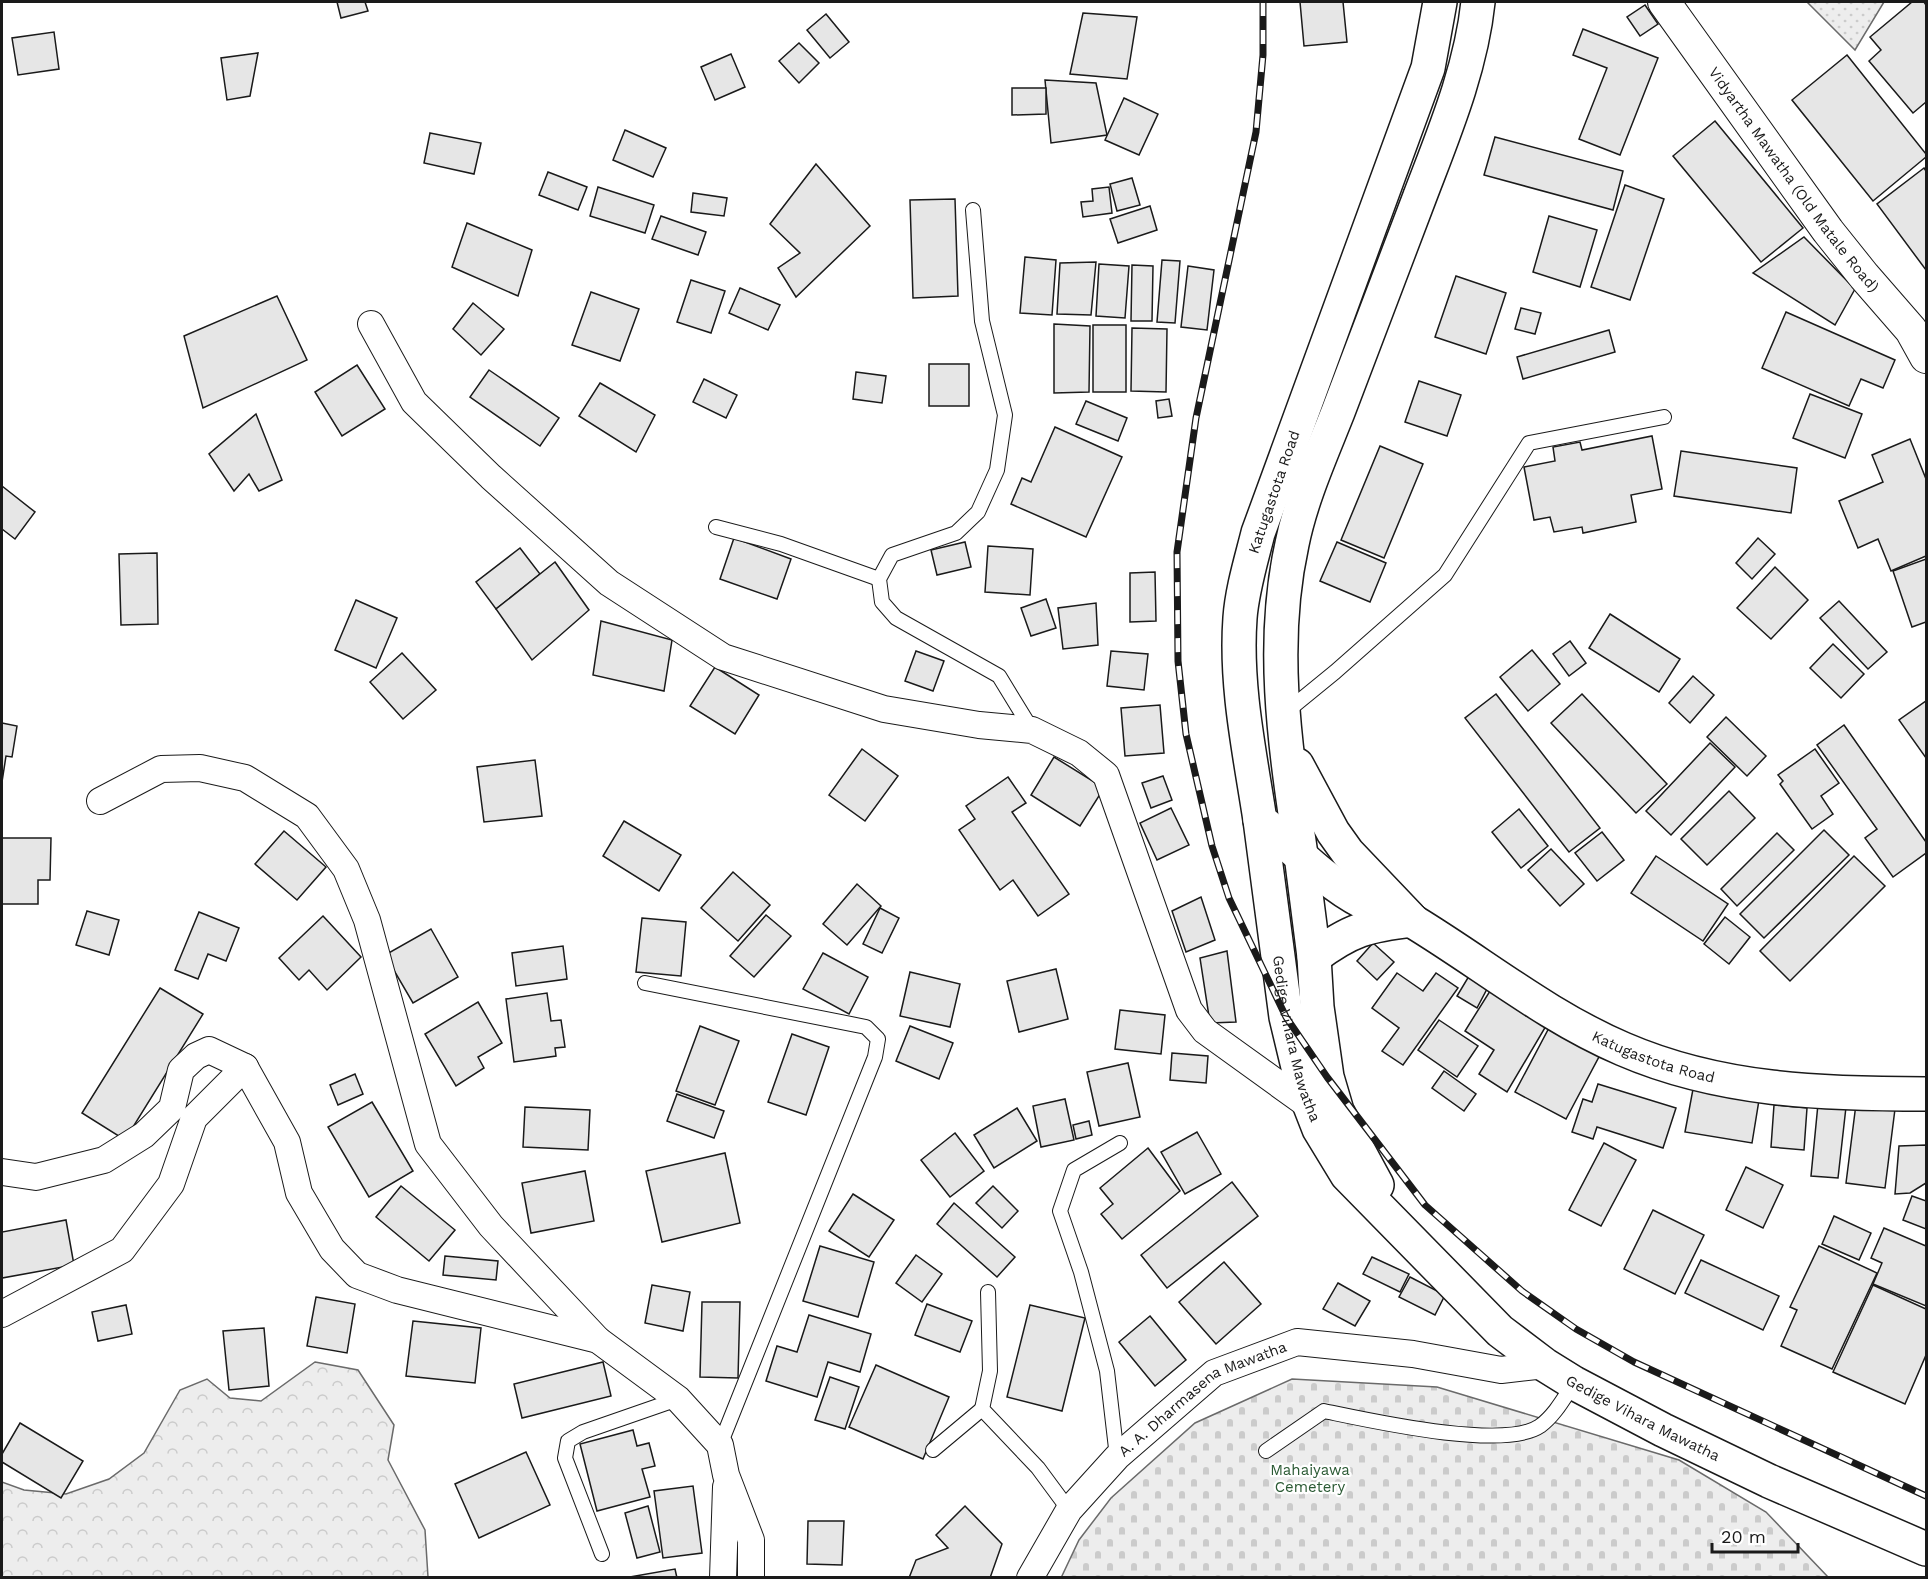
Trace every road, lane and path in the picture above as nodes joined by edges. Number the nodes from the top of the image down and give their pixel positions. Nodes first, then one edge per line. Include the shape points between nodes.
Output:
1 (1440, 2) edge
2 (1478, 2) edge
3 (1664, 2) edge
4 (973, 210) dead end
5 (371, 324) dead end
6 (1919, 326) edge
7 (1926, 357) edge
8 (1664, 417) dead end
9 (716, 527) dead end
10 (879, 579) junction
11 (1283, 729) junction
12 (1032, 730) junction
13 (100, 801) dead end
14 (1260, 820) junction
15 (1301, 855) junction
16 (1412, 920) junction
17 (1314, 957) junction
18 (645, 983) dead end
19 (245, 1067) junction
20 (1926, 1094) edge
21 (1310, 1106) junction
22 (1120, 1143) dead end
23 (2, 1172) edge
24 (1399, 1226) junction
25 (988, 1292) dead end
26 (2, 1314) edge
27 (598, 1340) junction
28 (1545, 1365) junction
29 (1574, 1383) junction
30 (678, 1399) junction
31 (982, 1409) junction
32 (720, 1445) junction
33 (933, 1450) dead end
34 (1266, 1451) dead end
35 (1117, 1457) junction
36 (726, 1475) junction
37 (1069, 1510) junction
38 (1926, 1549) edge
39 (602, 1554) dead end
40 (723, 1578) edge
41 (751, 1578) edge
42 (1030, 1578) edge

1 - 14 main road, Katugastota Road via 1425,78 1258,533 1246,581 1240,618 1243,710
2 - 11 main road, Katugastota Road via 1455,99 1322,452 1292,544 1281,621
3 - 6 street, Vidyartha Mawatha (Old Matale Road) via 1828,231 1864,276
4 - 10 lane via 982,321 1005,415 997,470 978,512 956,533 892,555
5 - 12 street via 414,402 491,477 609,584 723,657 884,709
6 - 7 street, Vidyartha Mawatha (Old Matale Road)
8 - 11 lane via 1529,443 1445,575 1335,672
9 - 10 lane via 802,551
10 - 12 lane via 882,602 896,618 999,676
11 - 15 main road, Gedige Vihara Mawatha
11 - 16 main road, Katugastota Road via 1333,832
12 - 21 street via 1078,753 1106,775 1189,1010 1205,1031
13 - 27 street via 161,769 200,768 245,777 307,816 346,869 368,920 428,1144 491,1226
14 - 15 main road, Katugastota Road
14 - 21 main road, Gedige Vihara Mawatha via 1287,1017
15 - 16 main road, Katugastota Road via 1362,901
15 - 17 main road, Gedige Vihara Mawatha
16 - 17 main road via 1364,927 1340,937
16 - 20 main road, Katugastota Road via 1585,1030 1654,1061 1747,1085 1849,1094
17 - 24 main road, Gedige Vihara Mawatha via 1317,1007 1334,1100
18 - 32 lane via 866,1027 878,1039 875,1057
19 - 23 street via 209,1050 181,1070 172,1108 144,1135 104,1160 36,1177
19 - 26 street via 194,1118 171,1184 122,1250
19 - 27 street via 287,1142 299,1193 332,1249 357,1275 397,1290
21 - 24 main road, Gedige Vihara Mawatha via 1347,1175
22 - 35 lane via 1074,1170 1060,1211 1107,1371
24 - 28 main road, Gedige Vihara Mawatha via 1500,1331
25 - 31 lane via 990,1371
27 - 30 street
28 - 29 main road, Gedige Vihara Mawatha
28 - 35 street, A. A. Dharmasena Mawatha via 1502,1370 1413,1354 1297,1342 1215,1373
29 - 34 lane via 1548,1419 1517,1435 1422,1431 1324,1411
29 - 38 main road, Gedige Vihara Mawatha via 1769,1481
30 - 32 street
30 - 39 lane via 583,1432 568,1441 565,1458
31 - 33 lane
31 - 37 lane via 1038,1468
32 - 36 street
35 - 37 street, A. A. Dharmasena Mawatha
36 - 40 street
36 - 41 street via 752,1540
37 - 42 street, A. A. Dharmasena Mawatha

